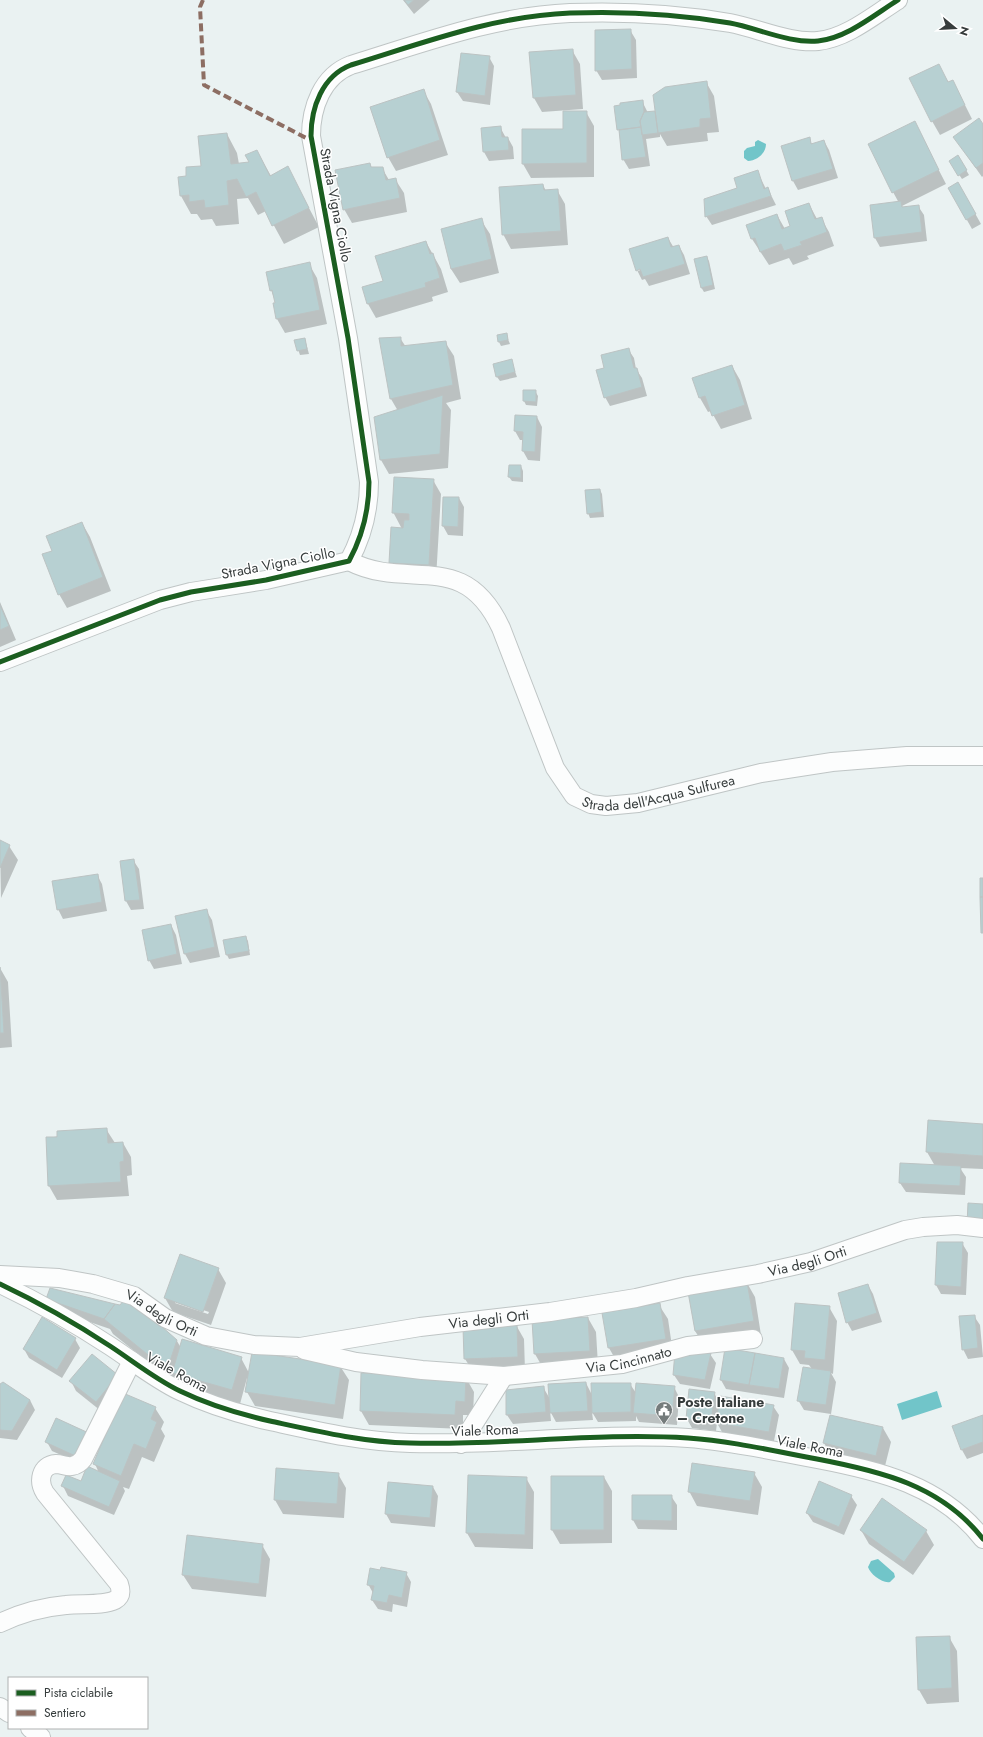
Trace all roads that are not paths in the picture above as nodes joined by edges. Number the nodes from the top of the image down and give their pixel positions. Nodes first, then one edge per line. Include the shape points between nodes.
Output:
1 (898, 0) edge
2 (349, 561) junction
3 (0, 662) edge
4 (983, 756) edge
5 (983, 1228) edge
6 (0, 1275) edge
7 (0, 1284) edge
8 (753, 1339) dead end
9 (289, 1347) junction
10 (132, 1361) junction
11 (504, 1376) junction
12 (461, 1444) junction
13 (983, 1538) edge
14 (0, 1623) edge
15 (31, 1729) edge
16 (41, 1737) edge

1 - 2 street, Strada Vigna Ciollo via 844,32 818,41 797,40 725,22 654,14 571,13 522,17 462,31 351,65 331,77 316,104 311,136 348,338 368,482 368,504 362,529
2 - 3 street, Strada Vigna Ciollo via 160,600
2 - 4 street, Strada dell'Acqua Sulfurea via 375,570 447,578 468,586 480,596 501,628 555,768 574,796 586,803 606,806 638,803 761,773 832,762 907,756
5 - 9 street, Via degli Orti via 957,1225 905,1230 811,1262 636,1298
6 - 9 street, Via degli Orti via 59,1278 93,1284 134,1296 165,1318 206,1336 254,1345
7 - 10 street, Viale Roma via 96,1337
8 - 11 street, Via Cincinnato via 688,1346 622,1364
9 - 11 street, Via Cincinnato via 356,1362
10 - 12 street, Viale Roma via 184,1393 218,1407 250,1416 368,1440
10 - 14 street via 83,1459 72,1466 48,1466 41,1476 40,1483 45,1493 115,1579 121,1588 120,1596 116,1600 104,1602 37,1609
11 - 12 street
12 - 13 street, Viale Roma via 625,1437 689,1438 742,1444 853,1466 916,1486 937,1496 955,1509
15 - 16 street

